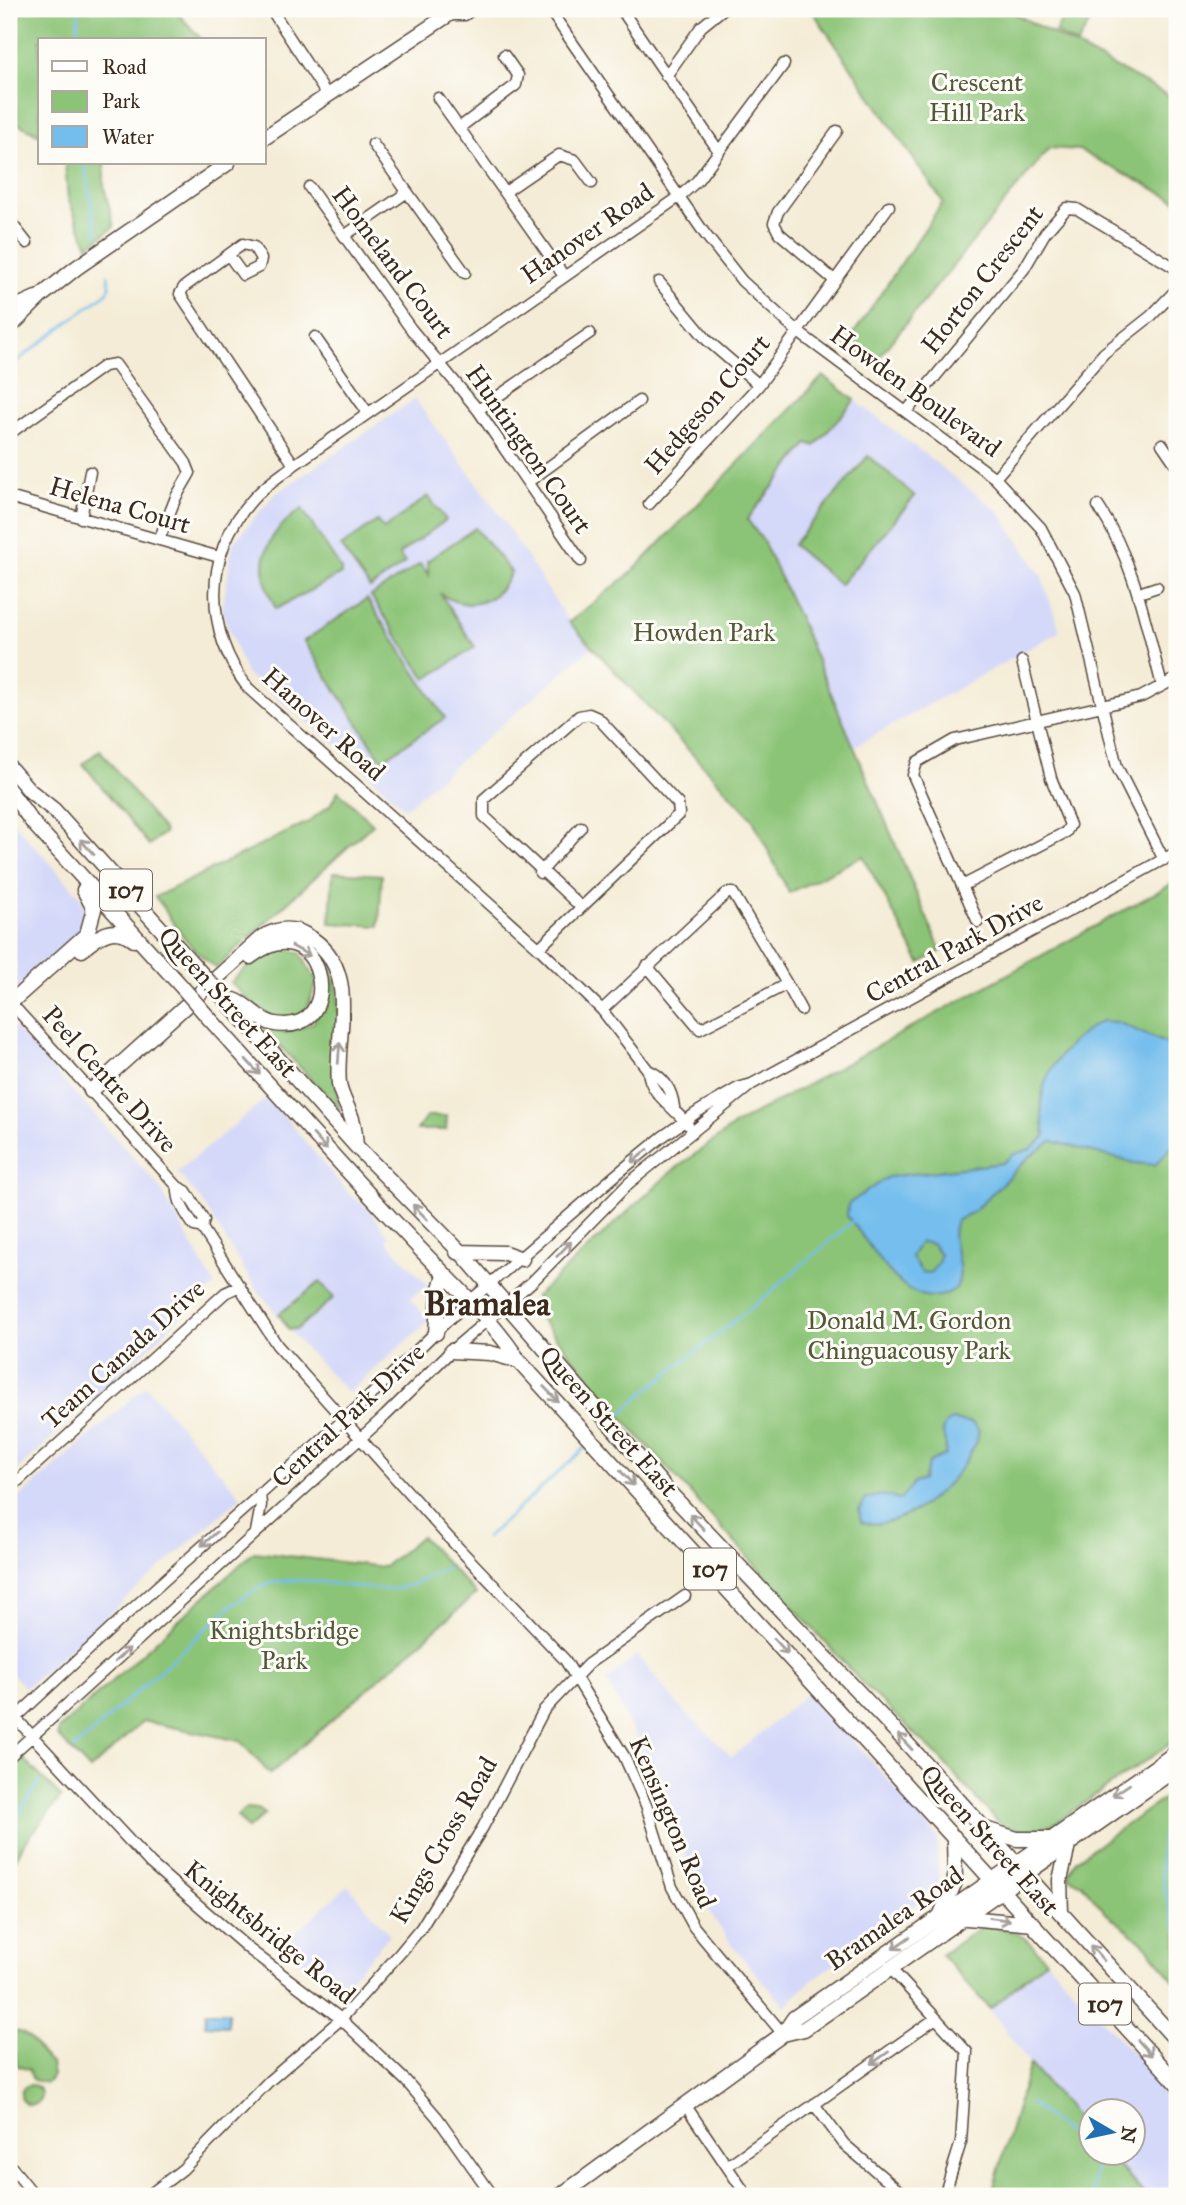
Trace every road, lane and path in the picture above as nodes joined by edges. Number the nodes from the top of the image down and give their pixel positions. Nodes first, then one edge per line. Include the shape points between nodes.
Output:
1 (271, 9) edge
2 (469, 9) edge
3 (549, 9) edge
4 (621, 9) edge
5 (723, 9) edge
6 (451, 11) edge
7 (504, 55) dead end
8 (784, 64) dead end
9 (666, 76) junction
10 (327, 95) junction
11 (438, 98) dead end
12 (459, 128) junction
13 (837, 131) dead end
14 (266, 137) edge
15 (373, 144) dead end
16 (718, 150) junction
17 (227, 164) edge
18 (592, 183) dead end
19 (309, 187) dead end
20 (505, 192) junction
21 (406, 193) junction
22 (679, 197) junction
23 (889, 206) dead end
24 (9, 220) edge
25 (344, 236) junction
26 (27, 243) dead end
27 (230, 257) dead end
28 (1177, 269) edge
29 (465, 273) dead end
30 (564, 276) junction
31 (834, 280) junction
32 (659, 282) dead end
33 (1177, 289) edge
34 (41, 296) junction
35 (9, 310) edge
36 (9, 328) edge
37 (798, 332) junction
38 (590, 333) dead end
39 (315, 337) dead end
40 (440, 363) junction
41 (759, 385) junction
42 (639, 401) dead end
43 (478, 410) junction
44 (906, 412) junction
45 (368, 413) junction
46 (9, 434) edge
47 (1162, 444) dead end
48 (294, 465) junction
49 (1177, 466) edge
50 (90, 472) dead end
51 (995, 478) junction
52 (528, 482) junction
53 (9, 497) edge
54 (649, 504) dead end
55 (1098, 506) dead end
56 (81, 518) junction
57 (159, 540) junction
58 (219, 557) junction
59 (581, 561) dead end
60 (1157, 587) dead end
61 (1139, 593) junction
62 (1022, 661) dead end
63 (1177, 678) edge
64 (1162, 686) junction
65 (1101, 708) junction
66 (1035, 722) junction
67 (9, 767) edge
68 (9, 790) edge
69 (33, 823) junction
70 (581, 827) dead end
71 (1177, 852) edge
72 (1164, 860) junction
73 (540, 873) junction
74 (962, 886) junction
75 (580, 907) junction
76 (978, 922) dead end
77 (539, 948) junction
78 (647, 966) junction
79 (165, 969) junction
80 (787, 984) junction
81 (225, 999) junction
82 (12, 1005) edge
83 (602, 1010) junction
84 (801, 1010) dead end
85 (752, 1084) junction
86 (93, 1094) junction
87 (685, 1121) junction
88 (693, 1132) junction
89 (356, 1146) junction
90 (457, 1252) junction
91 (522, 1259) junction
92 (444, 1275) junction
93 (240, 1286) junction
94 (490, 1286) junction
95 (471, 1302) junction
96 (506, 1304) junction
97 (487, 1320) junction
98 (436, 1332) junction
99 (451, 1351) junction
100 (519, 1361) junction
101 (343, 1419) junction
102 (359, 1437) junction
103 (9, 1489) edge
104 (260, 1493) junction
105 (256, 1532) junction
106 (685, 1596) dead end
107 (575, 1676) junction
108 (11, 1718) edge
109 (32, 1737) junction
110 (1177, 1752) edge
111 (9, 1757) edge
112 (1177, 1768) edge
113 (984, 1828) junction
114 (954, 1837) junction
115 (1049, 1839) junction
116 (1069, 1846) junction
117 (1015, 1863) junction
118 (1027, 1875) junction
119 (993, 1879) junction
120 (1004, 1892) junction
121 (1060, 1913) junction
122 (940, 1916) junction
123 (967, 1918) junction
124 (1034, 1924) junction
125 (892, 1970) junction
126 (936, 2018) junction
127 (341, 2019) junction
128 (783, 2034) junction
129 (1177, 2041) edge
130 (1177, 2082) edge
131 (814, 2104) junction
132 (686, 2106) junction
133 (9, 2164) edge
134 (727, 2166) junction
135 (35, 2196) edge
136 (148, 2196) edge
137 (493, 2196) edge
138 (560, 2196) edge
139 (747, 2196) edge
140 (905, 2196) edge
141 (944, 2196) edge

1 - 10 street
2 - 6 main road
3 - 22 street, Howden Boulevard
4 - 9 street
5 - 9 street via 701,27
6 - 10 main road
7 - 12 street via 518,75 516,85
8 - 16 street, Hanover Road
9 - 16 street
10 - 14 main road
11 - 12 street
12 - 20 street
13 - 31 street via 774,223 779,233
15 - 21 street
16 - 22 street, Hanover Road
17 - 34 main road
18 - 20 street via 575,160 559,155
19 - 25 street, Homeland Court
20 - 30 street
21 - 25 street
21 - 29 street
22 - 30 street, Hanover Road
22 - 37 street, Howden Boulevard via 742,281
23 - 31 street, Hedgeson Court
24 - 26 street
25 - 40 street, Homeland Court
27 - 48 street via 180,294
28 - 44 street, Horton Crescent via 1077,209 1067,208 1045,233 1024,269
30 - 40 street, Hanover Road
31 - 37 street, Hedgeson Court
32 - 41 street via 707,340
33 - 51 street via 1152,316 1104,353
34 - 35 main road
34 - 36 main road
37 - 41 street, Hedgeson Court
37 - 44 street, Howden Boulevard
38 - 43 street
39 - 45 street
40 - 43 street, Huntington Court
40 - 45 street, Hanover Road
41 - 54 street, Hedgeson Court
42 - 52 street
43 - 52 street, Huntington Court
44 - 51 street, Howden Boulevard
45 - 48 street, Hanover Road
46 - 57 street via 104,366 115,364 190,473
47 - 49 street
48 - 58 street, Hanover Road via 239,515
50 - 56 street
51 - 65 street, Howden Boulevard via 1041,528 1065,571 1080,612
52 - 59 street, Huntington Court
53 - 56 street, Helena Court
55 - 61 street via 1116,533
56 - 57 street, Helena Court
57 - 58 street, Helena Court
58 - 77 street, Hanover Road via 216,620 228,657 248,688
60 - 61 street
61 - 64 street
62 - 66 street
63 - 64 street
64 - 65 street
65 - 66 street
65 - 72 street, Howden Boulevard via 1117,767
66 - 74 street via 1070,825 1066,832
66 - 74 street via 955,740 912,768
81 -> 67 main road, Queen Street East / 107, bridge via 54,810
68 - 69 main road, Queen Street East / 107
69 - 79 main road, Queen Street East / 107
69 - 82 main road via 39,841 90,899 94,914 87,934
70 - 73 street
71 - 72 street, Central Park Drive
72 - 85 street, Central Park Drive
73 - 75 street
73 - 75 street via 484,816 484,799 579,716 589,714 598,718 678,804 679,814
74 - 76 street
75 - 77 street
77 - 83 street, Hanover Road
78 - 80 street via 700,1029
78 - 80 street via 727,893 733,893
78 - 83 street
79 - 82 main road via 131,936 108,932
79 -> 92 main road, Queen Street East / 107, bridge
80 - 84 street
86 -> 81 main road via 258,950 294,945 311,956 319,970 318,1002 307,1017 293,1023 267,1022 238,1000
81 - 89 main road, Queen Street East / 107
82 - 86 street, Peel Centre Drive
83 - 87 street, Hanover Road via 648,1070 659,1075
85 - 87 street, Central Park Drive
85 - 88 street, Central Park Drive
89 -> 86 main road via 339,1081 341,979 320,945 296,930 277,929 261,938
86 - 93 street, Peel Centre Drive via 186,1191 204,1220 202,1227
87 - 88 street, Hanover Road
87 -> 91 street, Central Park Drive
96 -> 88 street, Central Park Drive via 629,1183
90 -> 89 main road, Queen Street East / 107
90 - 91 main road via 505,1253
90 - 94 main road, Queen Street East / 107
91 - 94 street, Central Park Drive
92 - 95 main road, Queen Street East / 107
92 - 98 main road
93 - 101 street, Peel Centre Drive via 277,1345
93 - 103 street, Team Canada Drive via 225,1293
94 - 95 street, Central Park Drive
94 - 96 main road, Queen Street East / 107
95 - 97 main road, Queen Street East / 107
95 - 98 street, Central Park Drive
96 - 97 street, Central Park Drive
113 -> 96 main road, Queen Street East / 107 via 667,1490
97 - 99 street, Central Park Drive
97 - 100 main road, Queen Street East / 107
98 - 101 street, Central Park Drive
99 - 100 main road via 490,1353
99 - 102 street, Central Park Drive
100 -> 114 main road, Queen Street East / 107
101 - 102 street, Peel Centre Drive
101 - 104 street, Central Park Drive
102 - 105 street, Central Park Drive
102 - 107 street, Kensington Road
104 - 105 street
104 -> 108 street, Central Park Drive
109 -> 105 street, Central Park Drive
106 - 107 street, Kings Cross Road
107 - 127 street, Kings Cross Road via 530,1731 483,1827 421,1928
107 - 128 street, Kensington Road via 624,1756 646,1805 672,1887 694,1927
108 - 109 street, Knightsbridge Road
109 - 111 street, Central Park Drive
109 - 127 street, Knightsbridge Road via 151,1864 250,1950
110 -> 115 main road, Bramalea Road
112 - 116 main road, Bramalea Road
113 - 115 main road via 1017,1839
113 - 117 main road, Queen Street East / 107
114 - 119 main road, Queen Street East / 107
114 - 122 main road via 956,1882
115 - 117 main road, Bramalea Road
116 - 118 main road, Bramalea Road
116 - 121 main road via 1060,1880
117 - 118 main road, Queen Street East / 107
117 - 119 main road, Bramalea Road
118 - 120 main road, Bramalea Road
118 - 121 main road, Queen Street East / 107
119 - 120 main road, Queen Street East / 107
119 - 122 main road, Bramalea Road
120 - 123 main road, Bramalea Road
120 - 124 main road, Queen Street East / 107
129 -> 121 main road, Queen Street East / 107
122 -> 128 main road, Bramalea Road via 794,2018
123 -> 124 main road
123 - 125 main road, Bramalea Road
124 -> 130 main road, Queen Street East / 107
125 - 126 street
125 - 128 main road, Bramalea Road via 804,2029
126 -> 131 street
126 - 141 street via 967,2052 969,2062 961,2142
127 - 136 street, Kings Cross Road via 269,2081 183,2169
127 - 137 street, Knightsbridge Road via 437,2117
128 - 132 main road, Bramalea Road
131 - 134 street
131 - 140 street via 844,2144
132 - 134 street
132 - 138 main road, Bramalea Road
133 - 135 street
134 - 139 street

